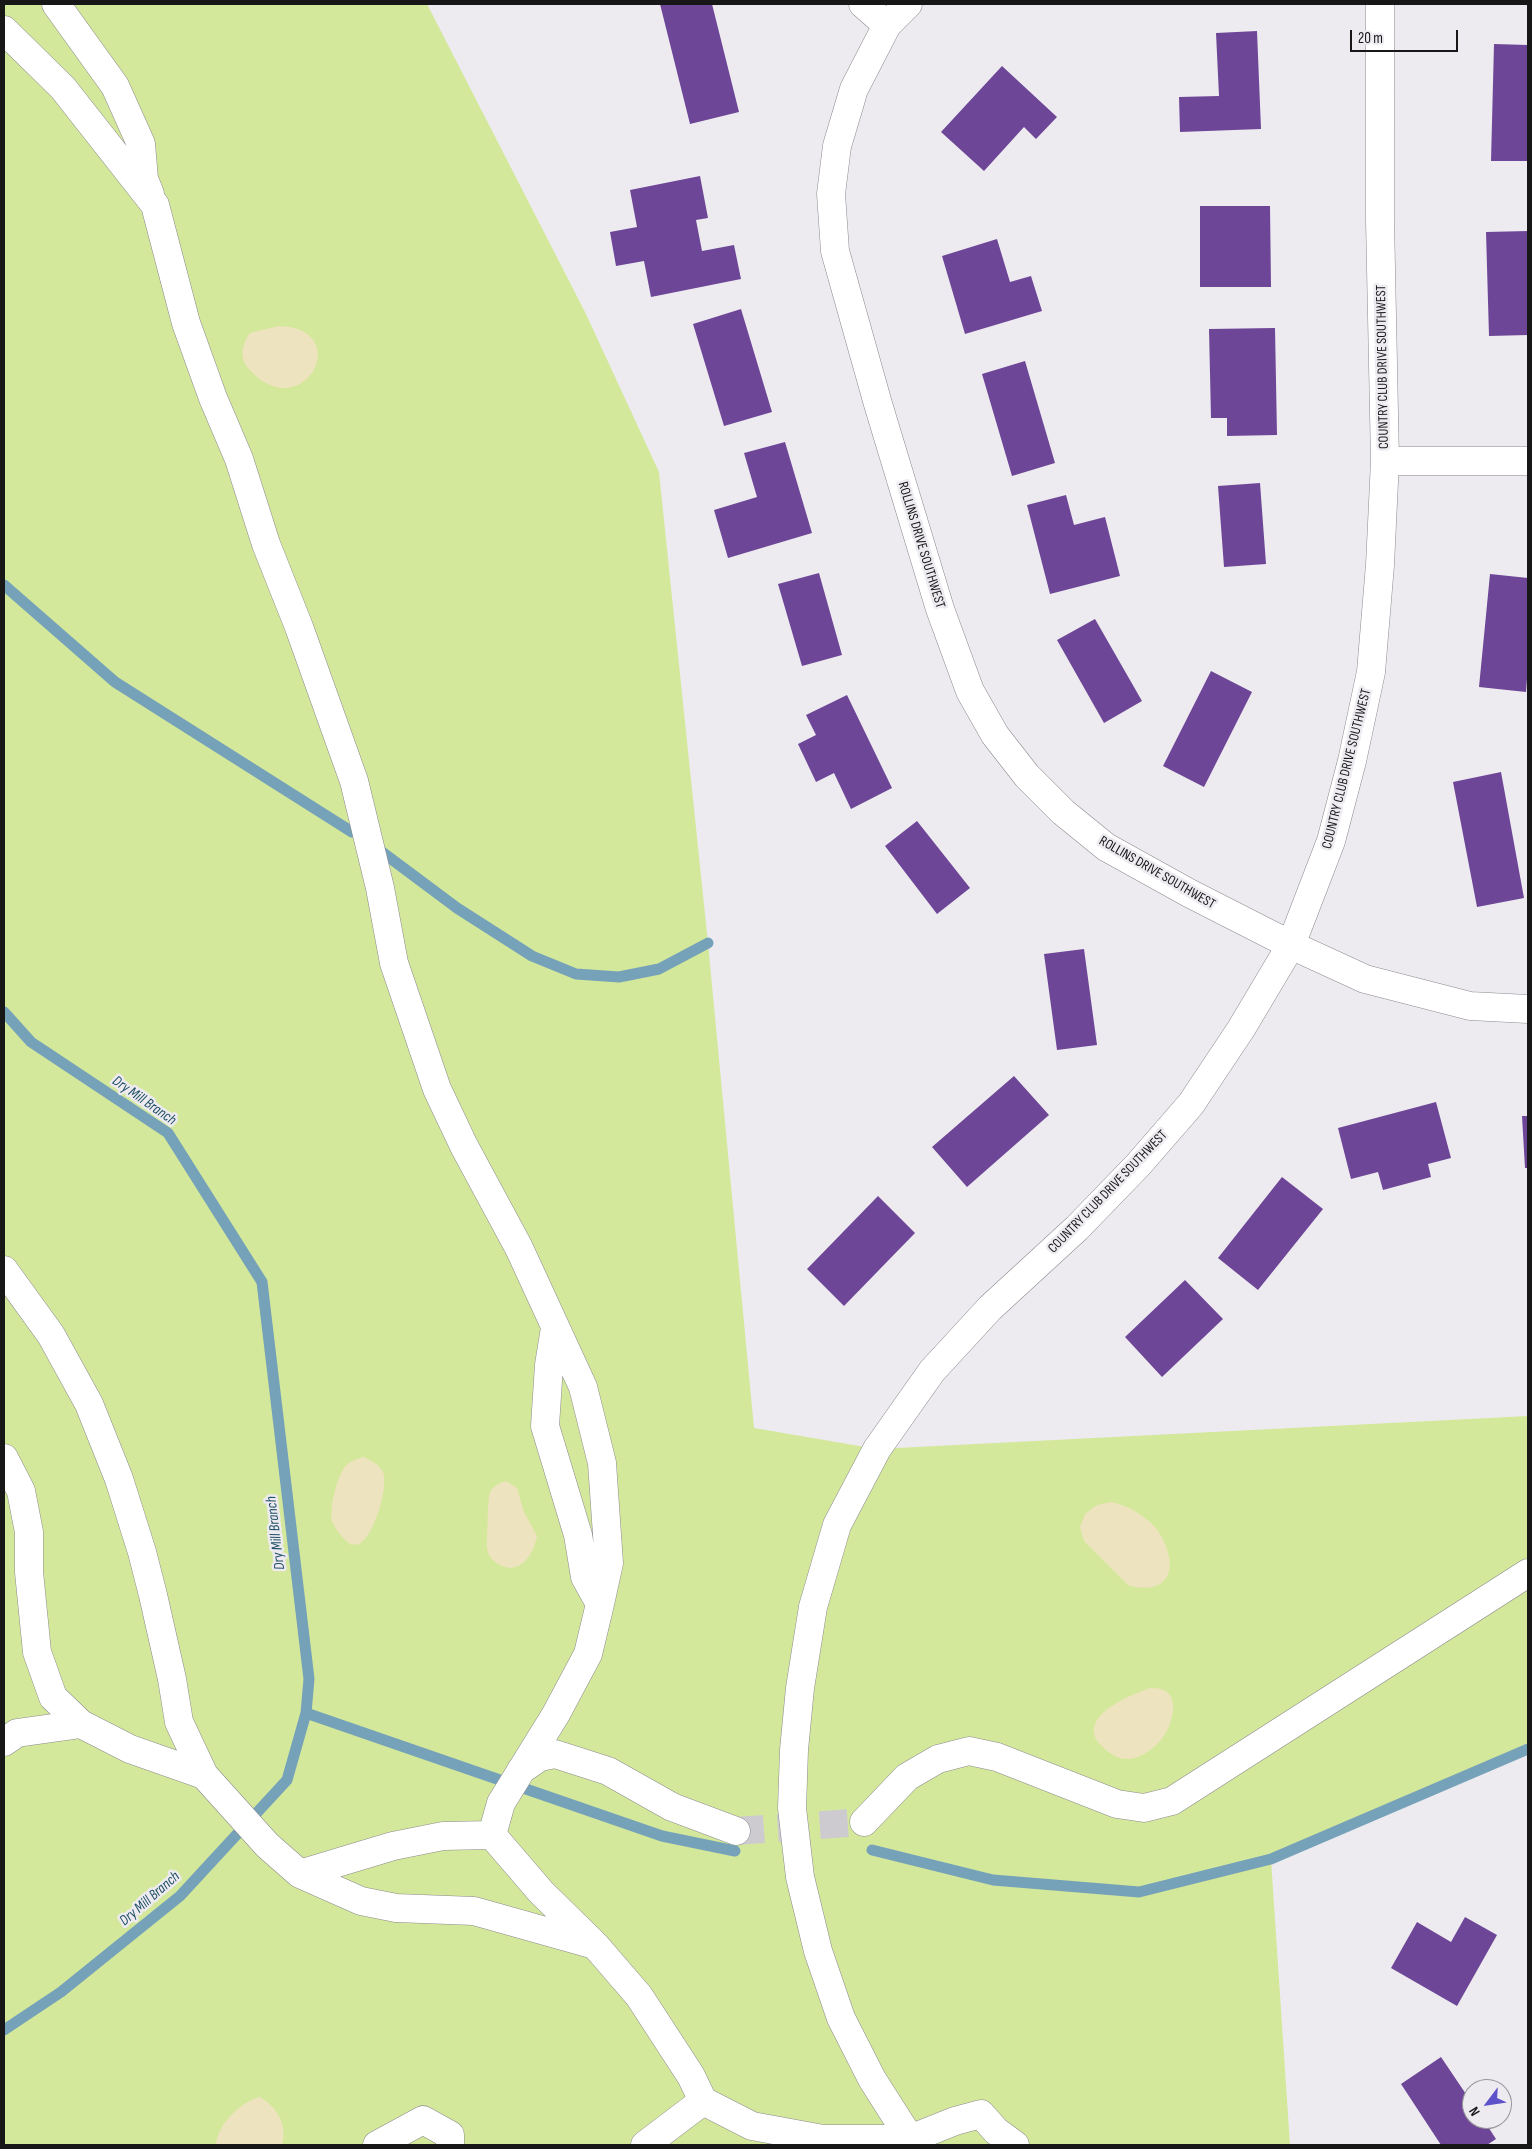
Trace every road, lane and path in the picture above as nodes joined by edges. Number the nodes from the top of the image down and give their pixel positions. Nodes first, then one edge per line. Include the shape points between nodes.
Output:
1 (56, 4) edge
2 (863, 4) edge
3 (908, 4) edge
4 (1380, 4) edge
5 (887, 25) junction
6 (4, 30) edge
7 (155, 205) junction
8 (1385, 460) junction
9 (1528, 461) edge
10 (1291, 945) junction
11 (1528, 1009) edge
12 (4, 1270) edge
13 (555, 1328) junction
14 (4, 1458) edge
15 (1528, 1573) edge
16 (600, 1604) junction
17 (81, 1724) junction
18 (4, 1742) edge
19 (520, 1770) junction
20 (204, 1774) junction
21 (864, 1822) tunnel mouth
22 (736, 1831) tunnel mouth
23 (492, 1835) junction
24 (300, 1874) junction
25 (595, 1945) junction
26 (703, 2101) junction
27 (912, 2142) edge
28 (376, 2145) edge
29 (450, 2145) edge
30 (646, 2145) edge
31 (1015, 2145) edge

1 - 7 street via 115,86 141,144 144,180
2 - 5 street
3 - 5 street, ROLLINS DRIVE SOUTHWEST
4 - 8 street, COUNTRY CLUB DRIVE SOUTHWEST
5 - 10 street, ROLLINS DRIVE SOUTHWEST via 854,89 837,146 831,194 836,251 900,478 940,609 970,691 995,735 1027,776 1063,812 1106,847 1189,894
6 - 7 street via 63,88
7 - 13 street via 186,323 239,459 266,544 354,781 394,963 418,1038 437,1089 519,1248
8 - 9 street
8 - 10 street, COUNTRY CLUB DRIVE SOUTHWEST via 1371,672 1331,841
10 - 11 street, ROLLINS DRIVE SOUTHWEST via 1365,979 1470,1006
10 - 27 street, COUNTRY CLUB DRIVE SOUTHWEST via 1242,1029 1191,1104 1077,1228 990,1308 932,1371 877,1449 837,1525 813,1606 800,1688 792,1808 800,1877 818,1951 841,2018 872,2079
12 - 20 street via 50,1335 88,1404 119,1479 149,1578 179,1722
13 - 16 street via 583,1388 602,1463 609,1563
13 - 16 street via 545,1426 578,1535 585,1577
14 - 17 street via 20,1491 29,1532 29,1572 37,1652 53,1697
15 - 21 street via 1172,1802 1144,1808 1117,1804 997,1756 969,1751 938,1758 907,1777
16 - 19 street via 588,1654 556,1714
17 - 18 street via 17,1733
17 - 20 street via 130,1749
19 - 22 street via 540,1757 555,1754 608,1771 672,1807
19 - 23 street via 501,1802
20 - 24 street via 267,1845
23 - 24 street via 435,1838 393,1846
23 - 25 street via 541,1892
24 - 25 street via 361,1901 396,1908 474,1911
25 - 26 street via 639,1996 691,2076
26 - 27 street via 752,2126 823,2139
26 - 30 street
27 - 31 street via 955,2121 981,2114
28 - 29 street via 423,2120 450,2135

